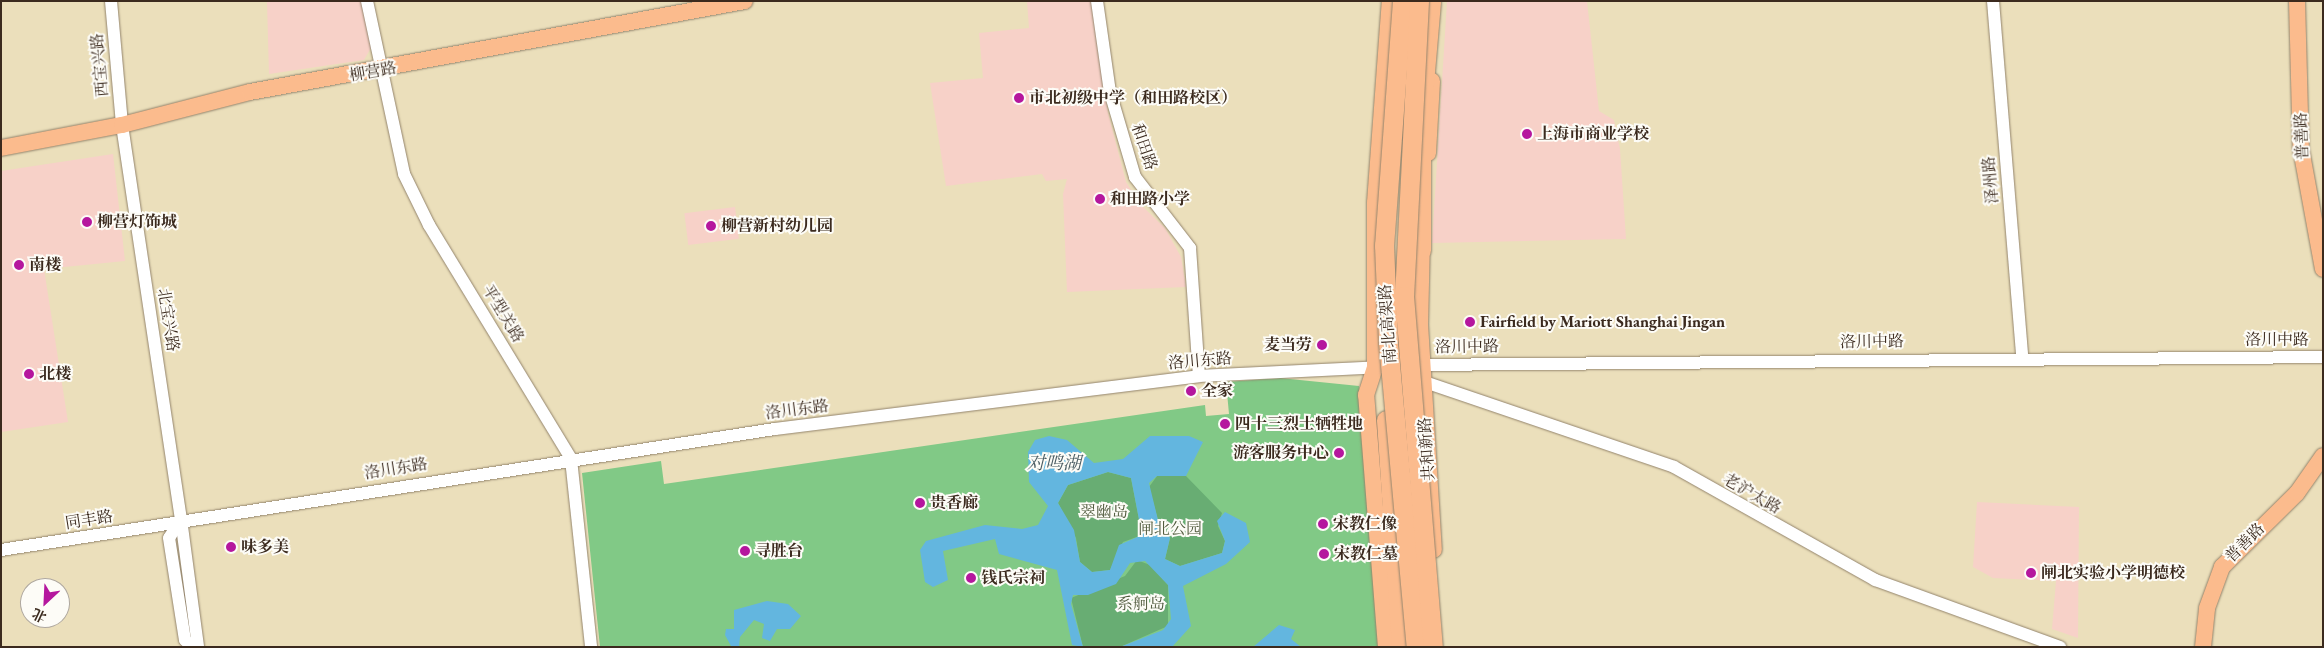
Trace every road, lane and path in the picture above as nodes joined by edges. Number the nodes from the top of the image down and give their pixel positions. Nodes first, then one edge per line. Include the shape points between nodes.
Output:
1 (111, 1) edge
2 (367, 1) edge
3 (745, 1) edge
4 (1097, 1) edge
5 (1419, 1) edge
6 (1425, 1) edge
7 (1431, 1) edge
8 (1439, 1) edge
9 (1993, 1) edge
10 (2296, 1) edge
11 (2307, 1) edge
12 (1394, 4) edge
13 (382, 72) junction
14 (122, 125) junction
15 (1, 148) edge
16 (2323, 222) edge
17 (1421, 250) junction
18 (2323, 269) edge
19 (1388, 342) junction
20 (2022, 357) junction
21 (2323, 357) edge
22 (1422, 365) junction
23 (1375, 367) junction
24 (1199, 376) junction
25 (1422, 381) junction
26 (2323, 456) edge
27 (571, 458) junction
28 (2323, 478) edge
29 (181, 519) junction
30 (1, 550) edge
31 (192, 647) edge
32 (198, 647) edge
33 (591, 647) edge
34 (1386, 647) edge
35 (1401, 647) edge
36 (1410, 647) edge
37 (1416, 647) edge
38 (1433, 647) edge
39 (1441, 647) edge
40 (2060, 647) edge
41 (2203, 647) edge
42 (2212, 647) edge

1 - 14 street, 西宝兴路
2 - 13 street, 平型关路
3 - 13 main road, 柳营路 via 503,43
4 - 24 street, 和田路 via 1110,92 1135,177 1190,248
5 - 38 highway, 南北高架路, bridge via 1404,296
6 - 17 main road, 共和新路 via 1413,207
7 - 17 highway via 1420,180
8 - 17 main road, 共和新路
9 - 20 street, 泽州路
10 - 18 main road, 普善路 via 2301,148
11 - 16 main road, 普善路 via 2311,148
12 - 19 highway, 南北高架路, bridge via 1386,194
12 - 23 main road via 1375,203
13 - 14 main road, 柳营路 via 250,92
13 - 27 street, 平型关路 via 404,174 429,225
14 - 15 main road, 柳营路
14 - 29 street, 北宝兴路
17 - 22 main road, 共和新路
19 - 35 highway, bridge via 1386,420
19 - 37 highway, 南北高架路, bridge
20 - 21 street, 洛川中路
20 - 22 street, 洛川中路
22 - 23 street, 洛川东路
22 - 25 main road, 共和新路
23 - 24 street, 洛川东路
23 - 34 main road via 1366,395
23 - 36 main road via 1384,376
24 - 27 street, 洛川东路
25 - 39 main road, 共和新路
25 - 40 street, 老沪太路 via 1674,467 1875,580
26 - 41 main road, 普善路 via 2297,493 2222,567 2207,608
27 - 29 street, 洛川东路
27 - 33 street, 平型关路
28 - 42 main road, 普善路 via 2232,572 2217,610
29 - 30 street, 同丰路
29 - 31 street via 169,538 184,640
29 - 32 street, 北宝兴路

